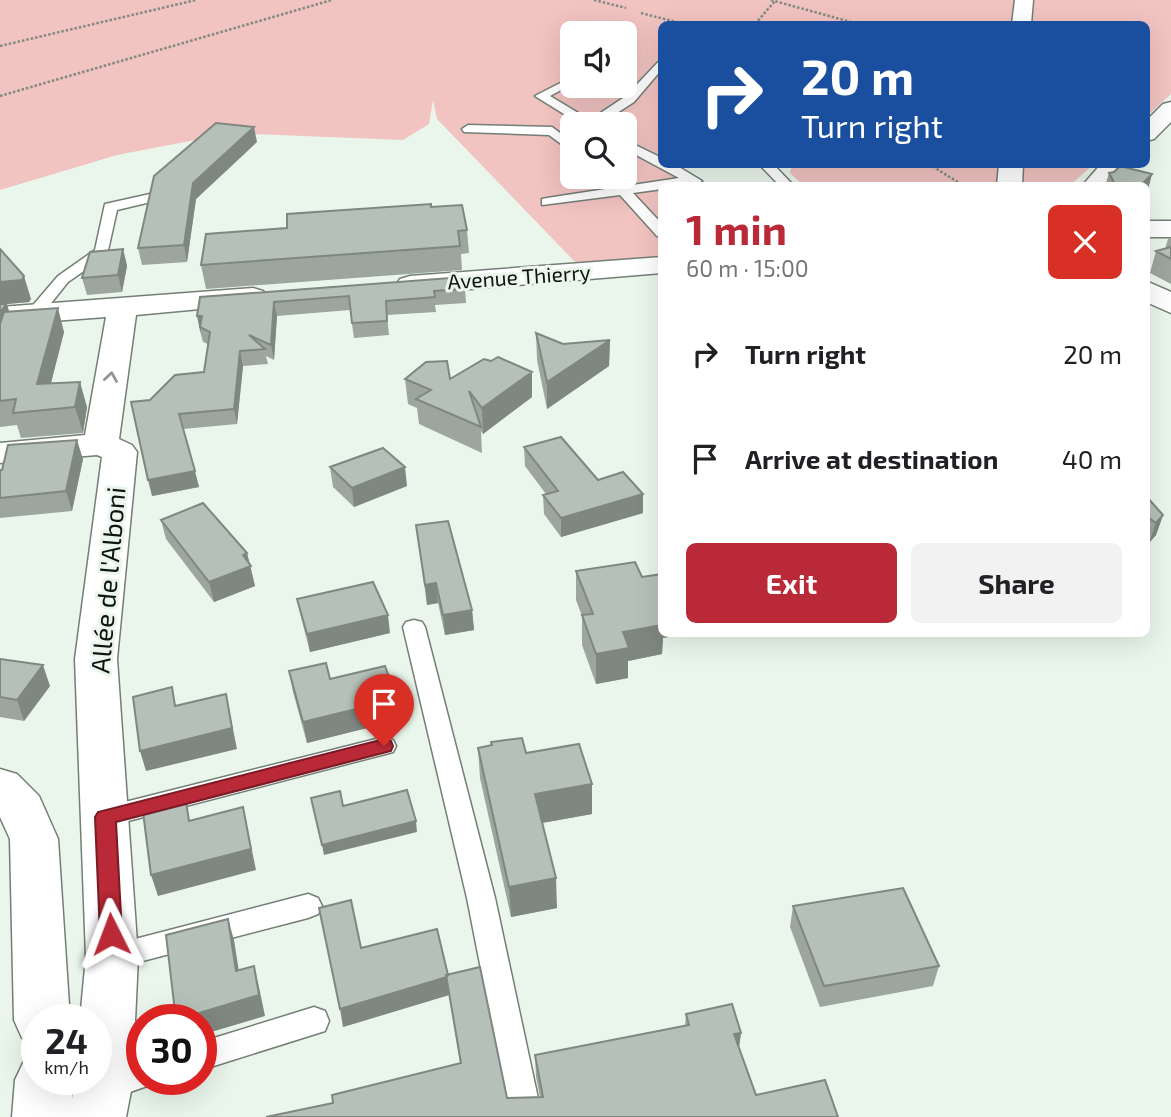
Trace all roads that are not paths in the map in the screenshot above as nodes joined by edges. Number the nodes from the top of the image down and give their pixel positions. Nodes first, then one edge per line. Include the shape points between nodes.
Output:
1 (1024, 0) edge
2 (1022, 21) edge
3 (658, 66) edge
4 (560, 86) edge
5 (1171, 109) edge
6 (569, 112) edge
7 (609, 112) edge
8 (466, 129) dead end
9 (1150, 130) edge
10 (560, 138) edge
11 (637, 150) edge
12 (658, 162) edge
13 (670, 168) edge
14 (769, 168) edge
15 (1111, 168) edge
16 (696, 182) edge
17 (784, 182) edge
18 (1098, 182) edge
19 (658, 187) edge
20 (622, 189) edge
21 (624, 191) junction
22 (150, 198) edge
23 (543, 202) dead end
24 (658, 229) edge
25 (1150, 229) edge
26 (1171, 229) edge
27 (658, 265) edge
28 (388, 286) edge
29 (1150, 292) edge
30 (279, 295) edge
31 (1171, 304) edge
32 (122, 307) junction
33 (34, 314) junction
34 (0, 317) edge
35 (101, 444) junction
36 (0, 453) edge
37 (414, 627) dead end
38 (384, 746) dead end
39 (0, 787) edge
40 (105, 817) junction
41 (308, 906) dead end
42 (112, 957) junction
43 (41, 1004) edge
44 (314, 1021) dead end
45 (217, 1050) edge
46 (114, 1092) edge
47 (43, 1095) edge
48 (41, 1117) edge
49 (526, 1117) edge

1 - 2 street
3 - 7 lane via 630,99
4 - 6 lane via 541,96
5 - 9 street
8 - 10 lane via 552,131
11 - 12 lane
13 - 16 lane
14 - 17 lane
15 - 18 street
19 - 21 lane
20 - 21 lane
21 - 23 lane
21 - 24 lane
22 - 33 lane via 110,207 102,252 63,279
25 - 26 street
27 - 28 street, Avenue Thierry
29 - 31 street
30 - 32 street
32 - 33 street
35 -> 32 street
33 - 34 street
35 - 36 street
35 - 40 street, Allée de l'Alboni via 120,452 96,659
37 - 49 lane via 481,898
38 - 40 lane
39 - 43 street via 22,808 34,839
40 - 42 street
41 - 42 lane
42 - 46 street
44 - 45 lane
47 - 48 street

